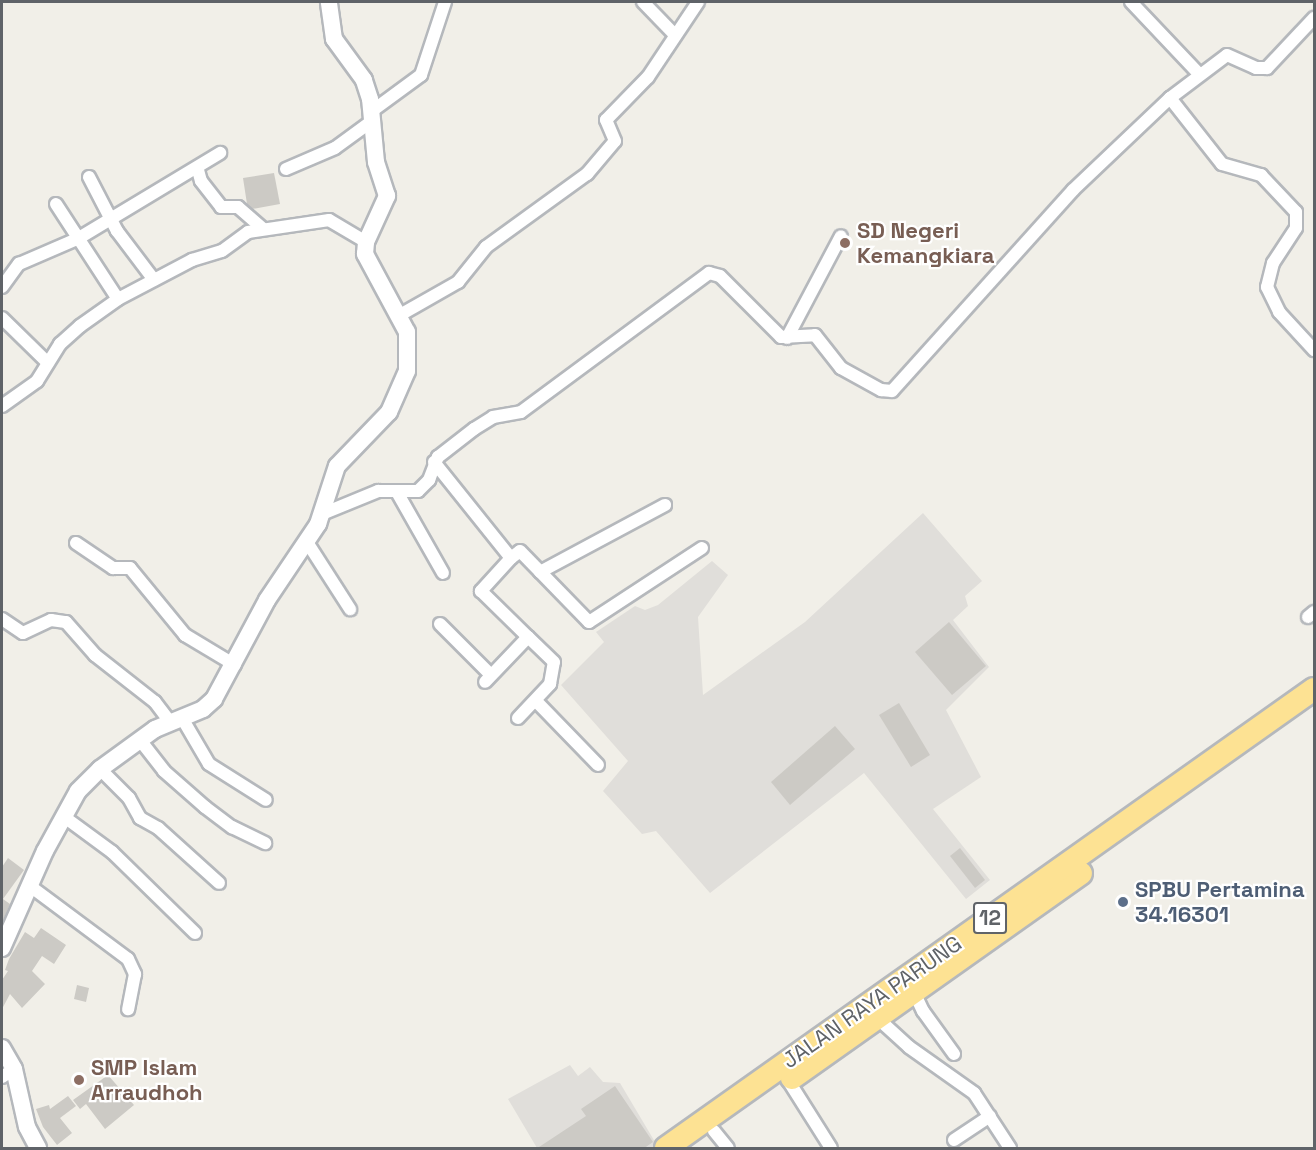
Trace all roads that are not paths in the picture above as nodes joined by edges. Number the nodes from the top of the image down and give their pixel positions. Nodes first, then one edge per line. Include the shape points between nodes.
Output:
1 (329, 2) edge
2 (445, 2) edge
3 (643, 2) edge
4 (698, 2) edge
5 (1131, 2) edge
6 (1314, 18) edge
7 (675, 35) junction
8 (1200, 75) junction
9 (1170, 98) junction
10 (372, 116) junction
11 (220, 153) dead end
12 (286, 169) dead end
13 (198, 170) junction
14 (89, 177) dead end
15 (56, 204) dead end
16 (109, 219) junction
17 (262, 228) junction
18 (841, 236) dead end
19 (79, 238) junction
20 (366, 242) junction
21 (154, 280) junction
22 (2, 287) edge
23 (118, 299) junction
24 (400, 315) junction
25 (2, 318) edge
26 (787, 338) junction
27 (1314, 350) edge
28 (48, 363) junction
29 (2, 406) edge
30 (434, 462) junction
31 (397, 492) junction
32 (664, 505) dead end
33 (322, 514) junction
34 (307, 542) junction
35 (76, 543) dead end
36 (702, 548) dead end
37 (511, 558) junction
38 (540, 572) junction
39 (443, 573) dead end
40 (350, 609) dead end
41 (2, 619) edge
42 (440, 624) dead end
43 (528, 637) junction
44 (235, 665) junction
45 (1314, 690) edge
46 (536, 701) junction
47 (1314, 702) edge
48 (518, 718) dead end
49 (176, 720) junction
50 (140, 740) junction
51 (598, 765) dead end
52 (100, 769) junction
53 (266, 800) dead end
54 (63, 816) junction
55 (265, 843) dead end
56 (219, 883) dead end
57 (30, 886) junction
58 (195, 933) dead end
59 (2, 948) edge
60 (914, 992) junction
61 (128, 1009) dead end
62 (871, 1013) junction
63 (2, 1048) edge
64 (954, 1054) dead end
65 (8, 1073) edge
66 (788, 1080) junction
67 (990, 1116) junction
68 (721, 1140) edge
69 (954, 1140) dead end
70 (38, 1149) edge
71 (666, 1149) edge
72 (691, 1149) edge
73 (831, 1149) edge
74 (1010, 1149) edge

1 - 10 street via 334,39 364,80
2 - 10 street via 421,75
3 - 7 street
4 - 7 street
5 - 8 street
6 - 8 street via 1267,68 1256,68 1230,54
7 - 24 street via 648,77 606,120 615,141 587,174 486,248 458,282
8 - 9 street
9 - 26 street via 1079,183 892,391 881,390 841,368 815,335
9 - 27 street via 1222,164 1261,175 1298,215 1296,228 1273,263 1267,287 1279,312
10 - 12 street via 334,148
10 - 20 street via 376,162 387,196
11 - 13 street
13 - 16 street
13 - 17 street via 201,181 221,207 238,207
14 - 16 street
15 - 19 street
16 - 19 street
16 - 21 street
17 - 20 street via 329,220
17 - 21 street via 248,232 222,251 192,260
18 - 26 street
19 - 22 street via 19,264
19 - 23 street
20 - 24 street via 367,259
21 - 23 street
23 - 28 street via 60,344
24 - 33 street via 410,342 407,371 392,408 337,466
25 - 28 street
26 - 30 street via 760,319 720,276 709,273 526,409 489,419
28 - 29 street via 37,381
30 - 31 street via 423,488 413,493
30 - 37 street
31 - 33 street via 378,491
31 - 39 street
32 - 38 street
33 - 34 street
34 - 40 street
34 - 44 street via 267,600
35 - 44 street via 113,567 130,568 185,634
36 - 38 street via 589,622
37 - 38 street via 520,551
37 - 43 street via 481,591
41 - 49 street via 23,633 51,620 66,622 95,655
42 - 43 street via 488,678
43 - 46 street via 554,662 550,684
44 - 49 street via 211,702
45 - 62 highway, JALAN RAYA PARUNG / 12
46 - 48 street
46 - 51 street
47 - 60 highway, JALAN RAYA PARUNG / 12
49 - 50 street
49 - 53 street via 209,764
50 - 52 street
50 - 55 street via 164,771 205,807 238,831
52 - 54 street via 78,791
52 - 56 street via 129,798 138,816 158,828
54 - 57 street
54 - 58 street via 112,852
57 - 59 street
57 - 61 street via 128,960 135,974
60 - 62 highway, JALAN RAYA PARUNG / 12
60 - 64 street
62 - 66 highway, JALAN RAYA PARUNG / 12
62 - 67 street via 909,1047 974,1093
62 - 71 highway, JALAN RAYA PARUNG / 12
63 - 65 street
65 - 70 street
66 - 68 highway, JALAN RAYA PARUNG / 12
66 - 73 street
67 - 69 street
67 - 74 street
68 - 72 highway, JALAN RAYA PARUNG / 12

